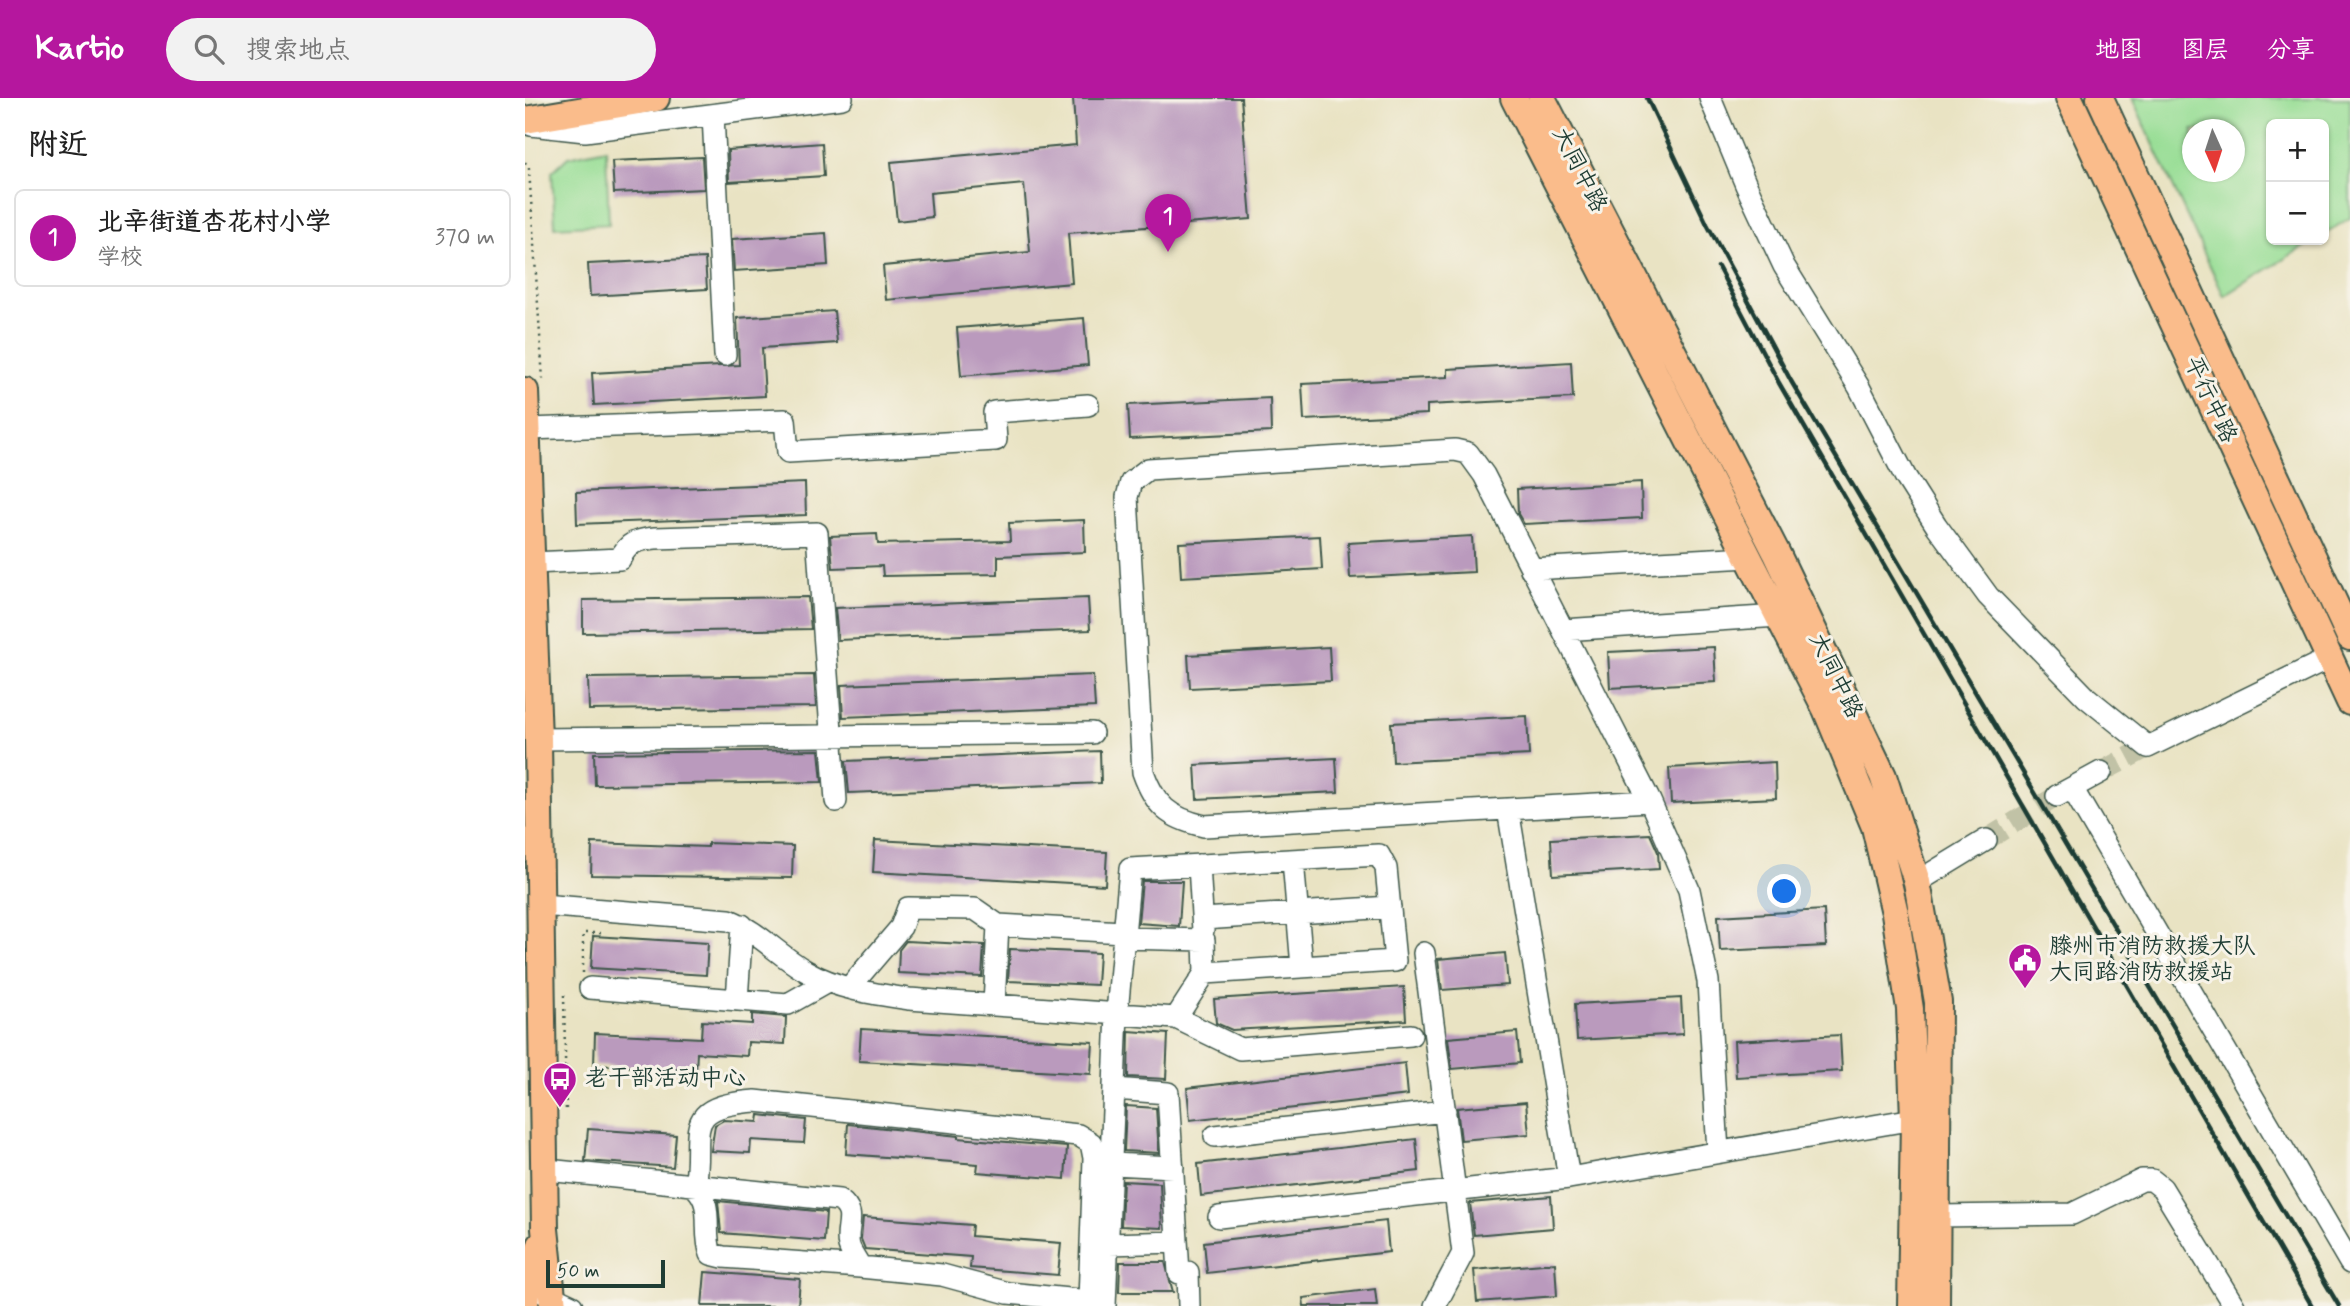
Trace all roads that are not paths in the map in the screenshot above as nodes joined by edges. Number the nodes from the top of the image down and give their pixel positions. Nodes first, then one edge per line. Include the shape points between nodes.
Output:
1 (842, 98) edge
2 (1514, 98) edge
3 (1542, 98) edge
4 (1710, 98) edge
5 (2069, 98) edge
6 (2099, 98) edge
7 (651, 99) edge
8 (713, 115) junction
9 (525, 122) edge
10 (725, 355) dead end
11 (525, 391) edge
12 (1088, 405) dead end
13 (528, 429) junction
14 (1749, 557) junction
15 (532, 563) junction
16 (1531, 569) junction
17 (1779, 616) junction
18 (1563, 630) junction
19 (2350, 636) edge
20 (2330, 658) junction
21 (2350, 702) edge
22 (1092, 733) dead end
23 (832, 737) junction
24 (538, 739) junction
25 (2101, 772) tunnel mouth
26 (836, 801) dead end
27 (1650, 801) junction
28 (1508, 809) junction
29 (1986, 840) tunnel mouth
30 (1293, 860) junction
31 (1199, 865) junction
32 (1917, 882) junction
33 (541, 905) junction
34 (1390, 906) junction
35 (1298, 914) junction
36 (743, 925) junction
37 (997, 925) junction
38 (1203, 929) junction
39 (1123, 935) junction
40 (1424, 953) dead end
41 (1302, 967) junction
42 (1205, 973) junction
43 (827, 982) junction
44 (590, 988) road end
45 (849, 988) junction
46 (737, 1000) junction
47 (994, 1005) junction
48 (1117, 1013) junction
49 (1176, 1018) junction
50 (1411, 1035) dead end
51 (1114, 1089) junction
52 (1445, 1111) junction
53 (1914, 1119) junction
54 (1215, 1136) dead end
55 (1718, 1152) junction
56 (1112, 1164) junction
57 (1173, 1167) junction
58 (547, 1170) junction
59 (1569, 1178) junction
60 (695, 1187) junction
61 (1457, 1192) junction
62 (1938, 1216) junction
63 (1219, 1217) dead end
64 (1177, 1242) junction
65 (1109, 1244) junction
66 (2350, 1263) edge
67 (860, 1267) junction
68 (542, 1298) edge
69 (1094, 1304) edge
70 (1189, 1306) edge
71 (1434, 1306) edge
72 (1911, 1306) edge
73 (1936, 1306) edge
74 (2234, 1306) edge

1 - 8 street
2 - 14 main road, 大同中路
3 - 32 main road, 大同中路 via 1776,552 1883,776
4 - 20 street via 1784,266 1859,387 1905,476 1988,596 2086,697 2148,747
5 - 20 main road, 平行中路
6 - 19 main road, 平行中路
7 - 9 main road
8 - 9 street via 585,131
8 - 10 street
11 - 13 main road
12 - 13 street via 994,412 996,440 788,452 785,420
13 - 15 main road
14 - 16 street
14 - 17 main road, 大同中路
15 - 23 street via 620,559 637,540 655,538 817,533
15 - 24 main road
16 - 18 street
16 - 28 street via 1484,475 1468,453 1454,450 1148,469 1131,482 1127,497 1143,772 1150,792 1179,821 1204,826
17 - 18 street
17 - 53 main road, 大同中路 via 1826,709 1875,827 1910,1009
18 - 27 street
20 - 21 main road, 平行中路
22 - 23 street
23 - 24 street
23 - 26 street
24 - 33 main road
25 - 66 street via 2065,792
27 - 28 street
27 - 55 street via 1689,890 1700,934 1708,981
28 - 59 street
29 - 32 street
30 - 31 street
30 - 34 street via 1379,855 1386,868
30 - 35 street
31 - 38 street
31 - 39 street via 1130,869
32 - 62 main road, 大同中路 via 1938,1002
33 - 36 street via 729,920
33 - 58 main road
34 - 35 street
34 - 41 street via 1395,961
35 - 38 street
35 - 41 street
36 - 43 street via 803,970
36 - 46 street
37 - 39 street
37 - 45 street via 975,909 908,908 901,927
37 - 47 street
38 - 39 street
38 - 42 street
39 - 48 street
40 - 52 street
41 - 42 street
42 - 49 street
43 - 45 street
43 - 46 street via 788,1004
44 - 46 street
45 - 47 street via 909,999
47 - 48 street
48 - 49 street
48 - 51 street
49 - 50 street via 1240,1049
51 - 56 street
51 - 57 street via 1168,1093
52 - 54 street
52 - 61 street
53 - 55 street
53 - 72 main road, 大同中路
55 - 59 street
56 - 57 street
56 - 65 street
57 - 64 street
58 - 60 street
58 - 68 main road
59 - 61 street
60 - 67 street via 839,1200 850,1213 849,1245
60 - 67 street via 704,1195 711,1254
60 - 69 street via 696,1130 703,1117 731,1102 1078,1136 1091,1143 1094,1158
61 - 63 street
61 - 71 street via 1463,1253
62 - 73 main road, 大同中路
62 - 74 street via 2071,1214 2152,1180 2162,1188
64 - 65 street
64 - 70 street via 1179,1273 1188,1272
65 - 69 street
67 - 69 street via 942,1275 1008,1293

